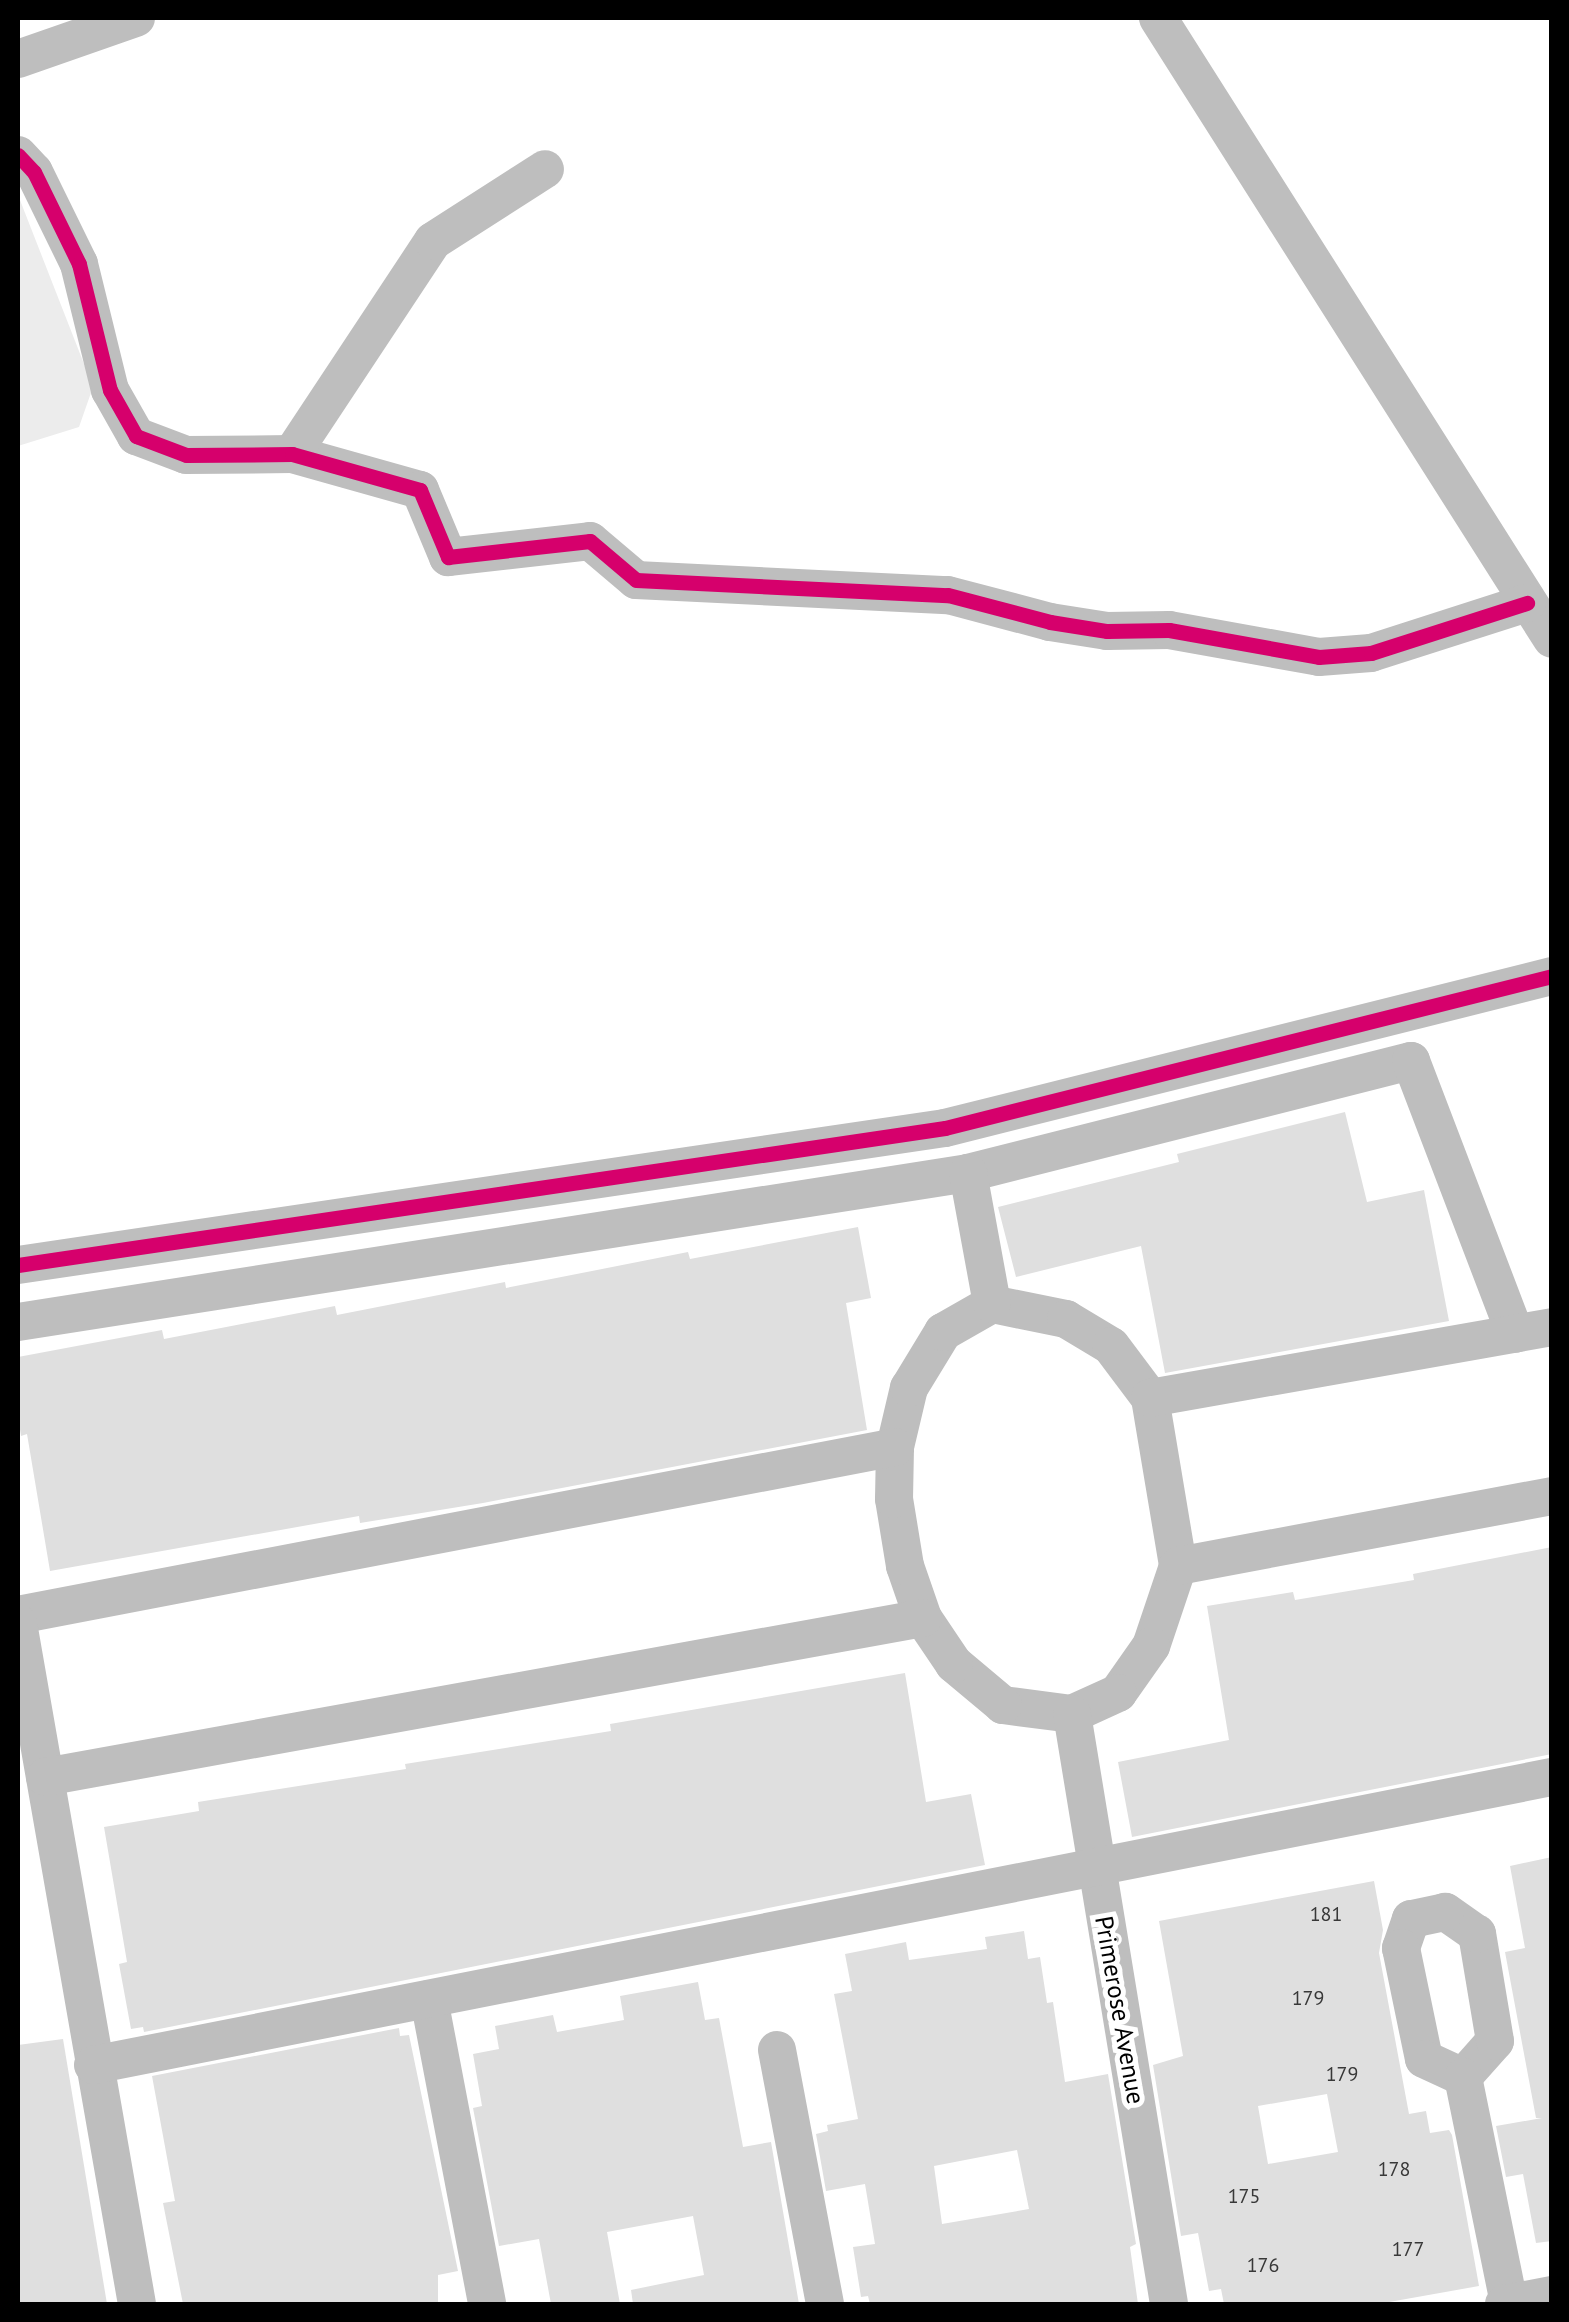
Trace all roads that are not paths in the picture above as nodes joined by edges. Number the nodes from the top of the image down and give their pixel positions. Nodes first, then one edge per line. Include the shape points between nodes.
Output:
1 (136, 18) edge
2 (1158, 18) edge
3 (18, 59) edge
4 (18, 155) edge
5 (545, 169) dead end
6 (292, 454) junction
7 (1527, 603) junction
8 (1552, 638) edge
9 (1552, 976) edge
10 (968, 1173) junction
11 (18, 1265) edge
12 (992, 1304) junction
13 (18, 1322) edge
14 (1534, 1330) edge
15 (1150, 1398) junction
16 (895, 1447) junction
17 (1552, 1496) edge
18 (1178, 1566) junction
19 (923, 1618) junction
20 (18, 1619) edge
21 (1072, 1714) junction
22 (26, 1723) edge
23 (45, 1777) junction
24 (1552, 1777) edge
25 (1096, 1868) junction
26 (429, 1999) junction
27 (777, 2050) dead end
28 (93, 2066) junction
29 (1463, 2077) dead end
30 (1552, 2295) edge
31 (137, 2304) edge
32 (487, 2304) edge
33 (825, 2304) edge
34 (1170, 2304) edge
35 (1506, 2304) edge

1 - 3 street
2 - 7 street
4 - 6 street via 34,172 79,264 110,390 136,436 186,455
5 - 6 street via 433,240
6 - 7 street via 420,490 448,557 590,540 636,580 948,595 1050,622 1107,631 1169,630 1319,657 1371,653
7 - 8 street
9 - 11 street via 945,1128
10 - 12 street
10 - 13 street
10 - 14 street via 1411,1061
12 - 15 street via 1066,1319 1110,1346
12 - 16 street via 942,1332 909,1388
14 - 15 street
15 - 18 street
16 - 19 street via 902,1551
16 - 20 street
17 - 18 street
18 - 21 street via 1151,1646 1118,1693
19 - 21 street via 954,1664 1003,1705
19 - 23 street
20 - 22 street
21 - 25 street, Primerose Avenue
22 - 23 street
23 - 28 street
24 - 25 street
25 - 26 street
25 - 34 street, Primerose Avenue
26 - 28 street
26 - 32 street
27 - 33 street
28 - 31 street
29 - 35 street
30 - 35 street

